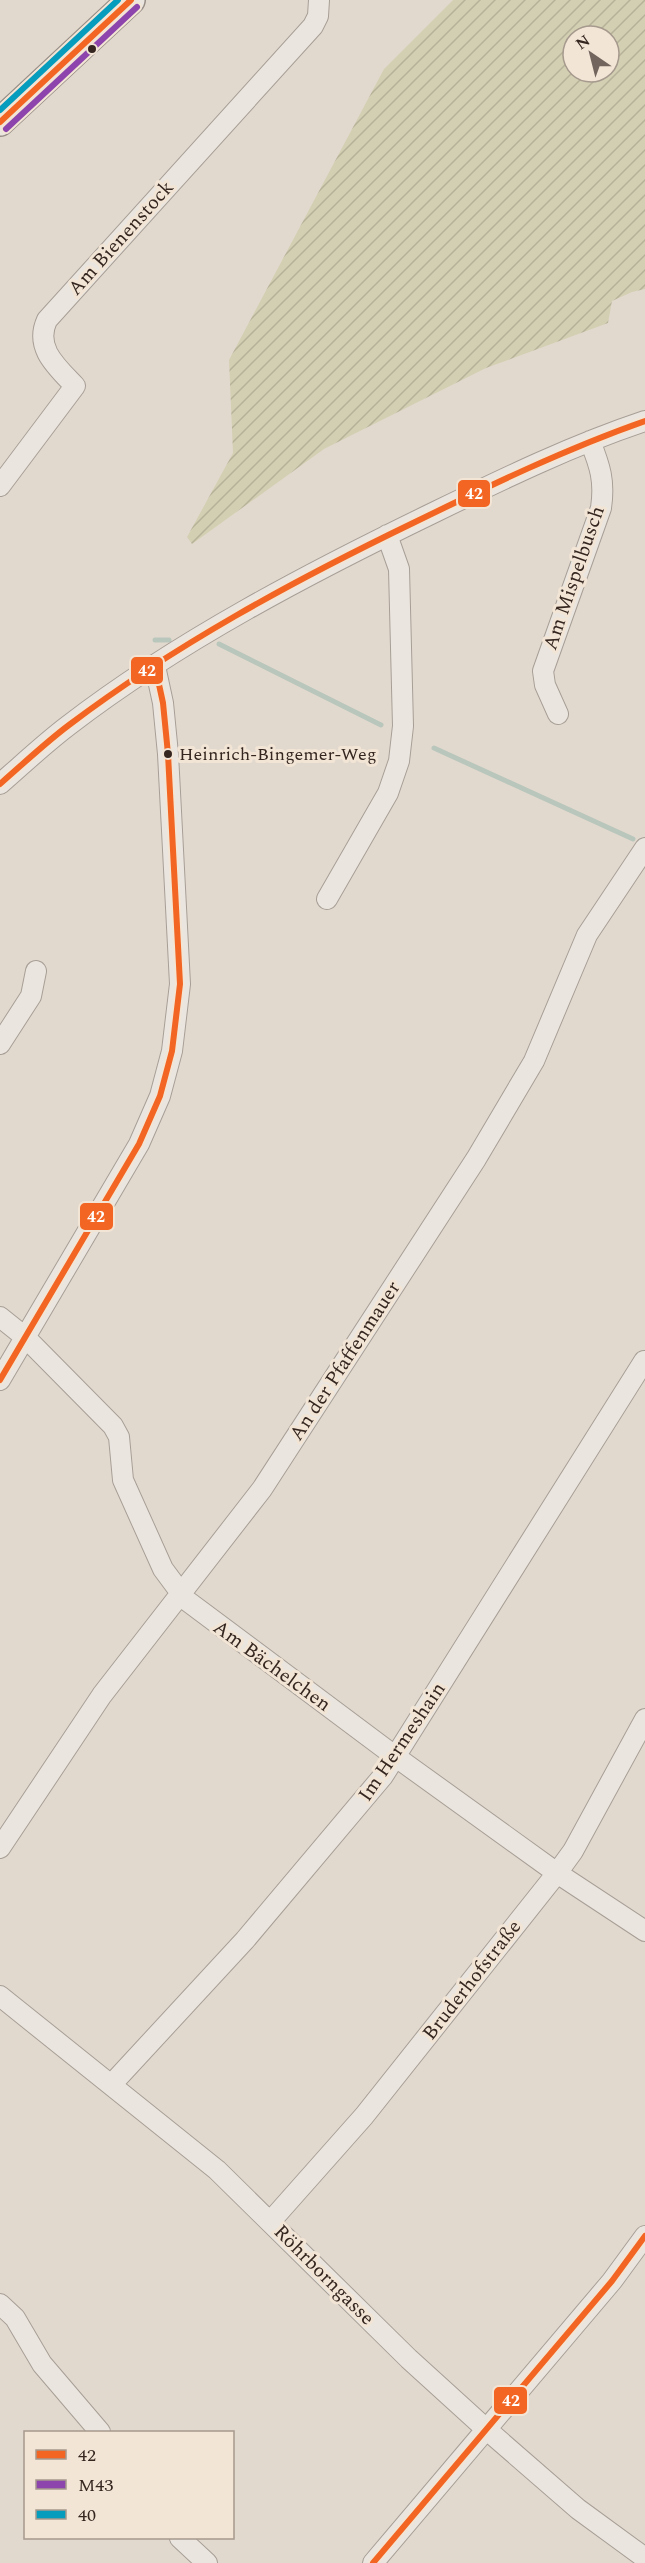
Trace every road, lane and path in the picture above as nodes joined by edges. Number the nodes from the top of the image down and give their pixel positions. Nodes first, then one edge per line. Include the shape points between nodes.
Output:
1 (131, 0) edge
2 (319, 0) edge
3 (0, 122) edge
4 (645, 421) edge
5 (590, 441) junction
6 (0, 486) edge
7 (387, 535) junction
8 (155, 666) junction
9 (558, 714) dead end
10 (0, 784) edge
11 (645, 848) edge
12 (327, 899) dead end
13 (36, 971) dead end
14 (0, 1044) edge
15 (0, 1317) edge
16 (25, 1337) junction
17 (644, 1361) edge
18 (0, 1380) edge
19 (181, 1593) junction
20 (645, 1719) edge
21 (396, 1757) junction
22 (0, 1848) edge
23 (557, 1873) junction
24 (645, 1931) edge
25 (0, 1996) edge
26 (111, 2085) junction
27 (270, 2222) junction
28 (645, 2236) edge
29 (0, 2304) edge
30 (486, 2429) junction
31 (98, 2431) edge
32 (181, 2539) edge
33 (645, 2558) edge
34 (207, 2563) edge
35 (373, 2563) edge

1 - 3 street
2 - 6 street, Am Bienenstock via 313,26 47,320 42,330 44,347 51,361 75,386
4 - 5 street
5 - 7 street
5 - 9 street, Am Mispelbusch via 604,488 601,508 543,671
7 - 8 street
7 - 12 street via 399,569 403,726 399,761 388,792
8 - 10 street via 67,726
8 - 16 street via 168,754 180,984 172,1051 160,1096 139,1144
11 - 19 street, An der Pfaffenmauer via 587,934 534,1061 494,1132 262,1489
13 - 14 street via 31,996
15 - 16 street, Am Bächelchen
16 - 18 street
16 - 19 street, Am Bächelchen via 113,1426 123,1480 163,1569
17 - 21 street, Im Hermeshain
19 - 21 street, Am Bächelchen via 197,1611
19 - 22 street, An der Pfaffenmauer via 102,1695
20 - 23 street, Bruderhofstraße
21 - 23 street, Am Bächelchen
21 - 26 street, Im Hermeshain via 245,1940
23 - 24 street, Am Bächelchen
23 - 27 street, Bruderhofstraße via 364,2116
25 - 26 street, Röhrborngasse
26 - 27 street, Röhrborngasse via 217,2170
27 - 30 street, Röhrborngasse
28 - 30 street via 612,2281
29 - 31 street via 15,2318 42,2364
30 - 33 street, Röhrborngasse via 578,2509
30 - 35 street
32 - 34 street

